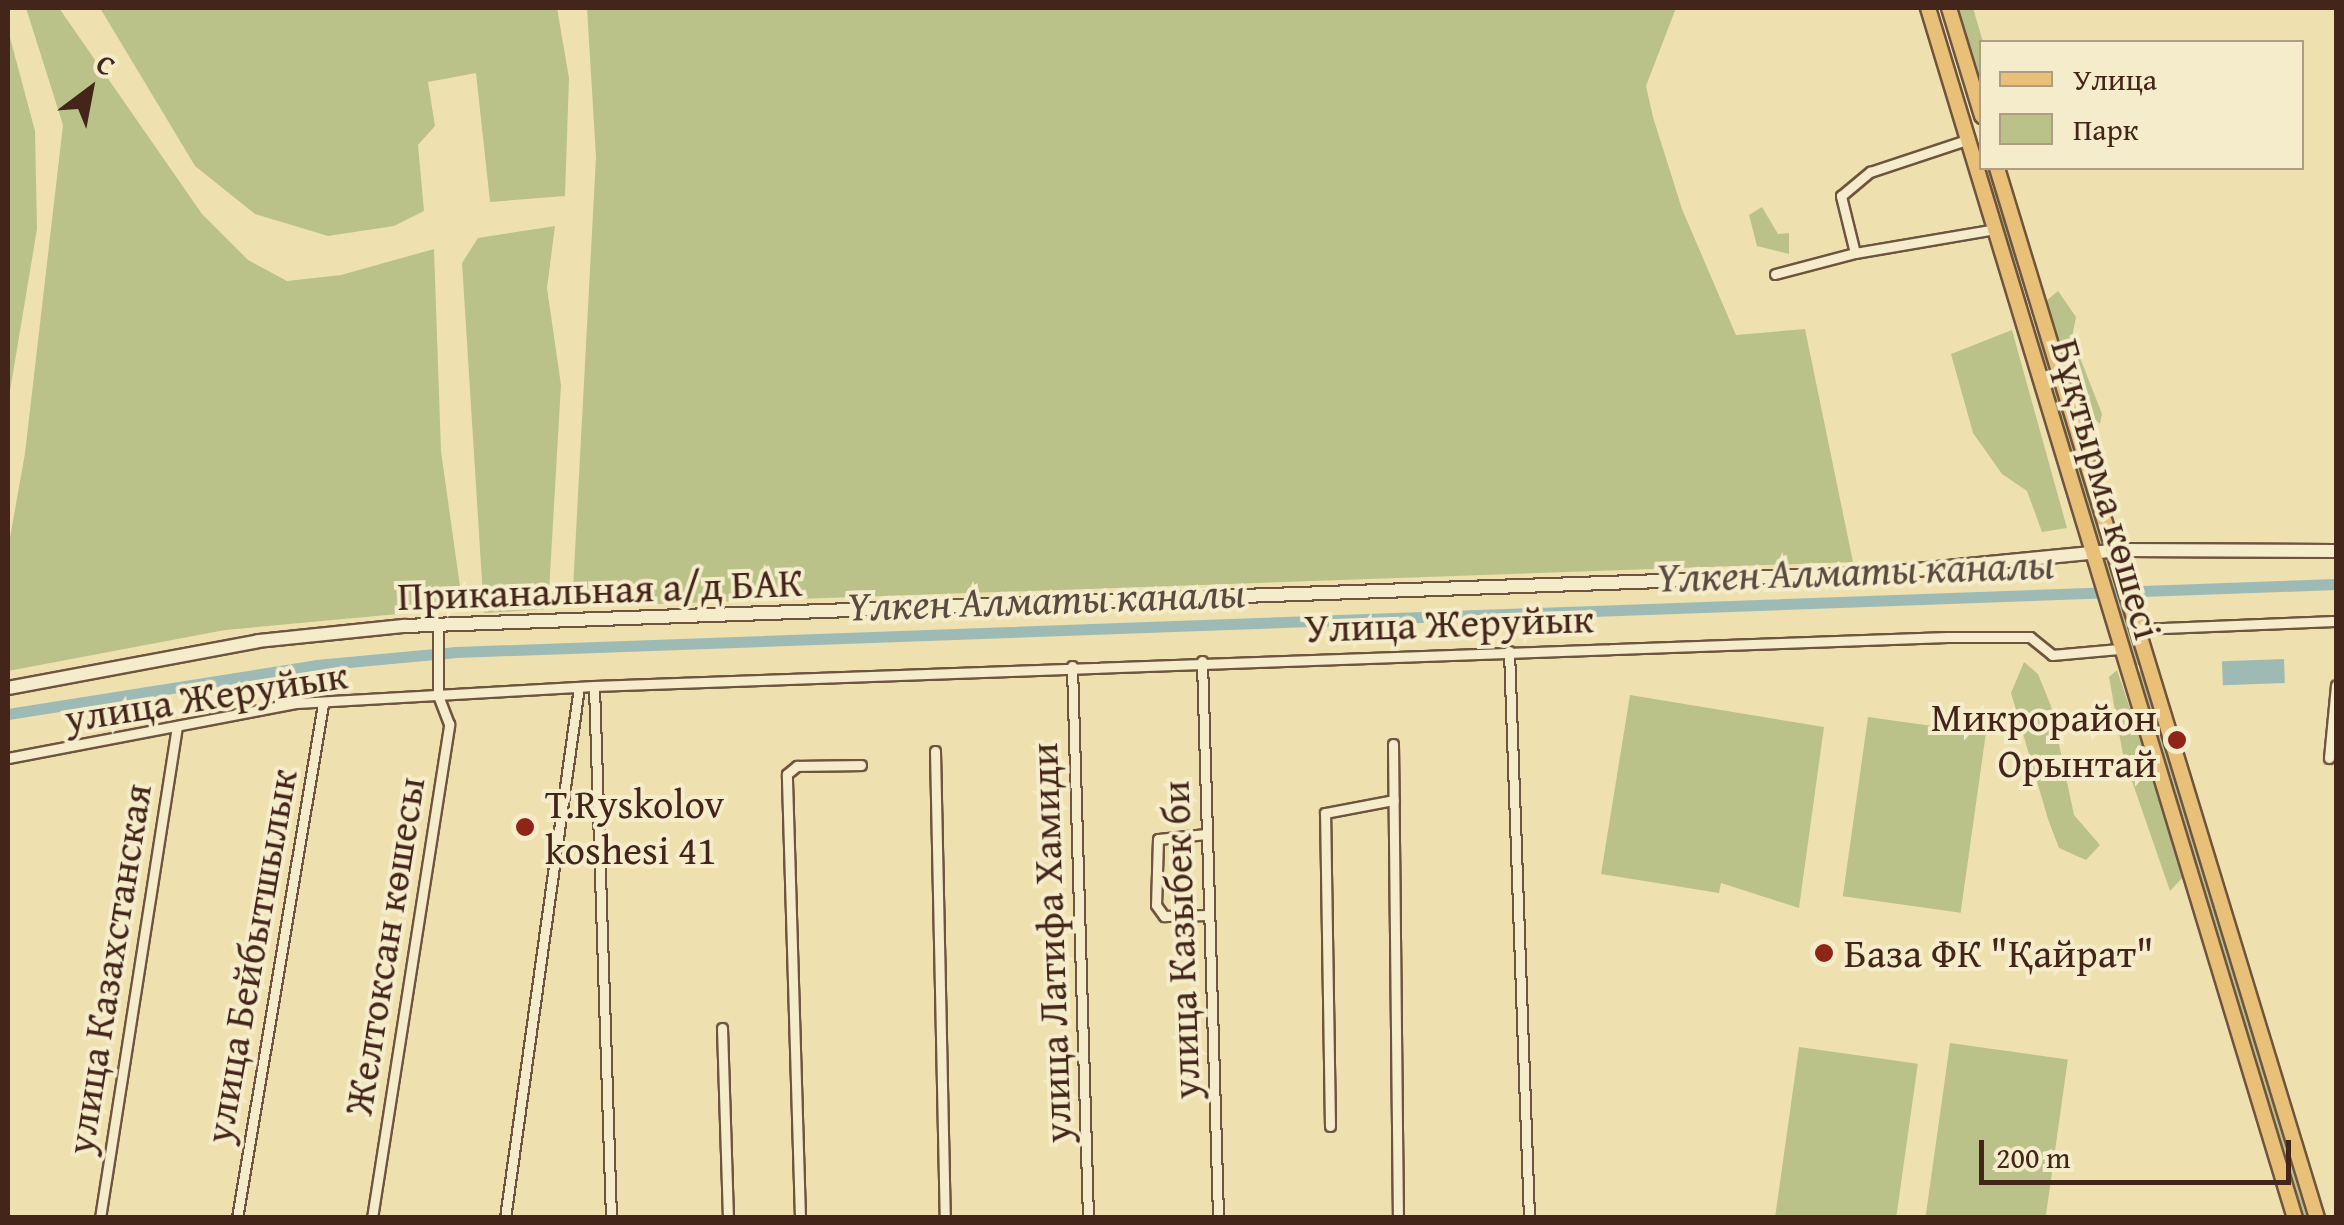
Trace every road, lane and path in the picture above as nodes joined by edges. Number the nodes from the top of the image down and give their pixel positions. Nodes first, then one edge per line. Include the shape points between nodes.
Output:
1 (1928, 8) edge
2 (1948, 8) edge
3 (1958, 41) junction
4 (1940, 45) junction
5 (1979, 107) edge
6 (1968, 139) junction
7 (1998, 170) edge
8 (1995, 229) junction
9 (1855, 253) junction
10 (1775, 274) dead end
11 (2040, 309) junction
12 (2022, 314) junction
13 (2116, 551) junction
14 (2336, 551) edge
15 (2094, 561) junction
16 (2336, 621) edge
17 (2135, 624) junction
18 (438, 626) junction
19 (2119, 649) junction
20 (1508, 652) junction
21 (1202, 662) junction
22 (1072, 666) junction
23 (594, 686) junction
24 (2336, 686) edge
25 (578, 687) junction
26 (8, 688) edge
27 (438, 691) junction
28 (323, 704) junction
29 (176, 730) junction
30 (1393, 744) dead end
31 (935, 751) dead end
32 (8, 758) edge
33 (2328, 758) dead end
34 (861, 764) dead end
35 (1394, 800) junction
36 (1206, 834) junction
37 (1209, 915) junction
38 (722, 1028) dead end
39 (1330, 1126) dead end
40 (100, 1218) edge
41 (237, 1218) edge
42 (372, 1218) edge
43 (504, 1218) edge
44 (610, 1218) edge
45 (728, 1218) edge
46 (800, 1218) edge
47 (944, 1218) edge
48 (1088, 1218) edge
49 (1218, 1218) edge
50 (1398, 1218) edge
51 (1529, 1218) edge
52 (2296, 1218) edge
53 (2317, 1218) edge

1 - 4 main road, Бұқтырма көшесі
2 - 3 main road
3 - 4 main road
3 - 5 main road
4 - 6 main road, Бұқтырма көшесі
6 - 8 main road, Бұқтырма көшесі
6 - 9 street via 1899,158 1848,188 1840,201
7 - 11 main road, Бұқтырма көшесі
8 - 9 street
8 - 12 main road, Бұқтырма көшесі
9 - 10 street
11 - 12 main road
11 - 13 main road, Бұқтырма көшесі
12 - 15 main road, Бұқтырма көшесі
13 - 14 street, Приканальная а/д БАК
13 - 15 street, Приканальная а/д БАК
13 - 17 main road, Бұқтырма көшесі
15 - 18 street, Приканальная а/д БАК
15 - 19 main road, Бұқтырма көшесі
16 - 17 street
17 - 53 main road, Бұқтырма көшесі
18 - 26 street, Приканальная а/д БАК via 258,641
18 - 27 street, Желтоксан көшесы
19 - 20 street, Улица Жеруйык via 2052,655 2030,638 1948,638
19 - 52 main road, Бұқтырма көшесі
20 - 21 street, Улица Жеруйык
20 - 51 street
21 - 22 street, Улица Жеруйык
21 - 36 street, улица Казыбек би
22 - 23 street, Улица Жеруйык
22 - 48 street, улица Латифа Хамиди
23 - 25 street, улица Жеруйык
23 - 44 street
24 - 33 street
25 - 27 street, улица Жеруйык
25 - 43 street
27 - 28 street, улица Жеруйык
27 - 42 street, Желтоксан көшесы via 449,724
28 - 29 street, улица Жеруйык via 298,703
28 - 41 street, улица Бейбытшылык
29 - 32 street, улица Жеруйык
29 - 40 street, улица Казахстанская
30 - 35 street
31 - 47 street
34 - 46 street via 798,766 787,774
35 - 39 street via 1325,813
35 - 50 street
36 - 37 street, улица Казыбек би
36 - 37 street via 1158,839 1156,905 1164,916
37 - 49 street, улица Казыбек би
38 - 45 street

